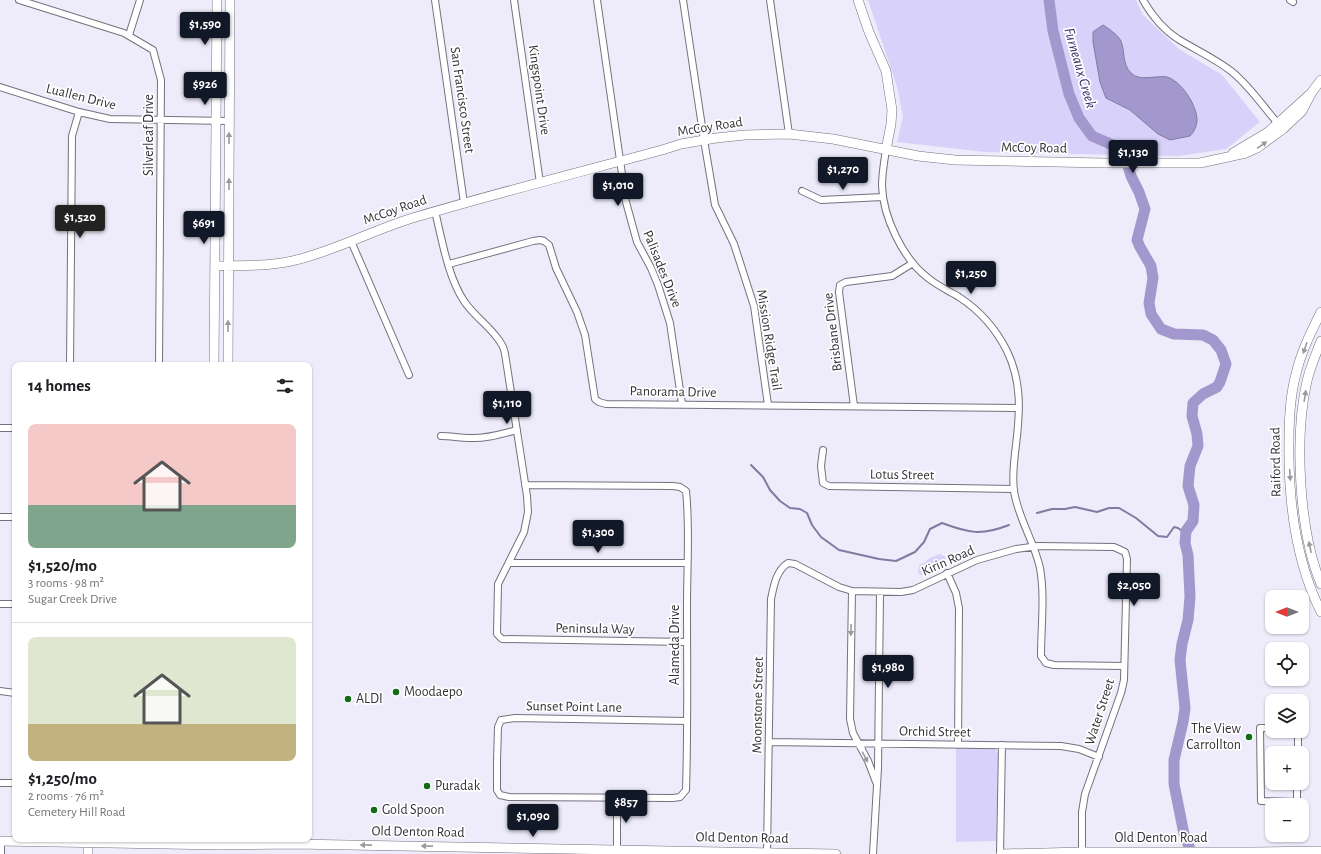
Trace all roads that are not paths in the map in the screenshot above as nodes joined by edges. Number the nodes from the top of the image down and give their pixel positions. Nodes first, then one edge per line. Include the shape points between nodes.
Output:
1 (19, 0) edge
2 (44, 0) edge
3 (140, 0) edge
4 (216, 0) edge
5 (230, 0) edge
6 (435, 0) edge
7 (514, 0) edge
8 (597, 0) edge
9 (683, 0) edge
10 (770, 0) edge
11 (858, 0) edge
12 (1143, 0) edge
13 (42, 7) junction
14 (129, 35) junction
15 (1321, 80) edge
16 (0, 87) edge
17 (79, 112) junction
18 (161, 120) junction
19 (216, 121) junction
20 (229, 121) junction
21 (1280, 126) junction
22 (789, 134) junction
23 (704, 140) junction
24 (886, 150) junction
25 (620, 162) junction
26 (540, 183) junction
27 (802, 191) dead end
28 (883, 197) junction
29 (464, 203) junction
30 (435, 212) junction
31 (351, 241) junction
32 (912, 263) junction
33 (449, 264) junction
34 (228, 265) junction
35 (215, 266) junction
36 (1321, 312) edge
37 (1321, 341) edge
38 (70, 362) edge
39 (159, 362) edge
40 (214, 362) edge
41 (228, 362) edge
42 (409, 375) dead end
43 (682, 404) junction
44 (768, 405) junction
45 (854, 406) junction
46 (1019, 408) junction
47 (0, 428) edge
48 (12, 428) edge
49 (517, 430) junction
50 (441, 436) dead end
51 (822, 450) dead end
52 (525, 485) junction
53 (1014, 489) junction
54 (0, 517) edge
55 (12, 517) edge
56 (1033, 546) junction
57 (1125, 552) joint
58 (688, 563) junction
59 (788, 563) joint
60 (509, 564) junction
61 (947, 573) junction
62 (1321, 584) edge
63 (852, 591) junction
64 (880, 593) junction
65 (0, 604) edge
66 (12, 604) edge
67 (1321, 612) edge
68 (688, 642) junction
69 (1124, 666) junction
70 (0, 691) edge
71 (12, 693) edge
72 (688, 721) junction
73 (1265, 728) edge
74 (769, 742) junction
75 (858, 743) junction
76 (878, 743) junction
77 (958, 745) junction
78 (1002, 745) junction
79 (1098, 757) junction
80 (0, 783) edge
81 (12, 783) edge
82 (876, 783) junction
83 (1297, 790) edge
84 (617, 798) junction
85 (0, 841) edge
86 (12, 841) edge
87 (44, 842) edge
88 (235, 842) edge
89 (88, 843) junction
90 (220, 846) edge
91 (405, 850) edge
92 (1321, 851) edge
93 (617, 852) edge
94 (704, 853) edge
95 (767, 853) junction
96 (1082, 853) edge
97 (1, 854) edge
98 (88, 854) edge
99 (235, 854) edge
100 (836, 854) edge
101 (873, 854) edge
102 (1001, 854) edge

1 - 13 street, Silverleaf Drive
2 - 13 street
3 - 14 street
4 - 19 main road
5 - 20 main road
6 - 29 street, San Francisco Street
7 - 26 street, Kingspoint Drive
8 - 25 street, Palisades Drive
9 - 23 street, Mission Ridge Trail
10 - 22 street
11 - 24 main road via 886,71 892,110
12 - 21 street via 1177,38 1233,72
13 - 14 street, Silverleaf Drive
14 - 18 street, Silverleaf Drive via 153,50 161,80
15 - 21 main road, McCoy Road
16 - 17 street, Luallen Drive
17 - 18 street, Luallen Drive via 110,119
17 - 38 street via 72,136
18 - 19 street, Luallen Drive
18 - 39 street, Silverleaf Drive
19 - 20 street, Luallen Drive
19 - 35 main road
34 -> 20 main road
24 -> 21 main road, McCoy Road via 955,160 1200,163 1225,158
22 - 23 main road, McCoy Road via 745,135
22 - 24 main road, McCoy Road via 833,139
23 - 25 main road, McCoy Road
23 - 44 street, Mission Ridge Trail via 715,205 734,244 754,306
24 - 28 street via 882,176
25 - 26 main road, McCoy Road
25 - 43 street, Palisades Drive via 632,228 658,285 670,323
26 - 29 main road, McCoy Road
27 - 28 street via 821,200
28 - 32 street via 896,236
29 - 30 main road, McCoy Road
30 - 31 main road, McCoy Road via 391,224
30 - 33 street
31 - 34 main road, McCoy Road via 279,264
31 - 42 street
32 - 45 street, Brisbane Drive via 892,276 840,285
32 - 46 street via 927,278 978,312 995,331 1007,351 1015,372
33 - 43 street, Panorama Drive via 533,241 544,241 549,245 556,268 585,335 595,398 606,404
33 - 49 street via 457,289 465,302 503,346
34 - 35 main road, McCoy Road
41 -> 34 main road
35 - 40 main road
36 -> 67 main road, Raiford Road via 1309,336 1296,374 1289,410 1291,500 1304,569
62 -> 37 main road, Raiford Road via 1309,543 1300,449 1307,381
43 - 44 street, Panorama Drive
44 - 45 street, Panorama Drive
45 - 46 street, Panorama Drive
46 - 53 street via 1013,469
47 - 48 street
49 - 50 street via 488,437
49 - 52 street
51 - 53 street, Lotus Street via 822,483 829,486
52 - 58 street, Alameda Drive via 680,487 686,491
52 - 60 street via 527,524
53 - 56 street via 1016,502
54 - 55 street
56 - 57 street, Kirin Road via 1114,547
56 - 61 street, Kirin Road via 1000,552
56 - 69 street via 1043,588 1041,656 1046,664
57 - 69 street, Water Street via 1127,559
58 - 60 street
58 - 68 street, Alameda Drive
59 - 63 street, Kirin Road
59 - 74 street, Moonstone Street via 779,572 771,598
60 - 68 street, Peninsula Way via 500,578 497,592 497,634 502,639
61 - 64 street, Kirin Road via 913,590
61 - 77 street via 956,593 959,608
63 - 64 street, Kirin Road
63 -> 75 street via 850,719
64 - 76 street
65 - 66 street
68 - 72 street, Alameda Drive
69 - 79 street, Water Street via 1121,693
70 - 71 street
72 - 84 street, Alameda Drive via 686,790 680,798
72 - 84 street, Sunset Point Lane via 522,718 501,720 498,727 497,761 497,790 500,795
73 - 83 street via 1260,728 1261,801 1297,802
74 - 75 street, Orchid Street
74 - 95 street, Moonstone Street
75 - 76 street, Orchid Street
75 -> 82 street
76 - 77 street, Orchid Street
76 - 82 street
77 - 78 street, Orchid Street
78 - 79 street, Orchid Street via 1061,746 1079,749
78 - 102 street
79 - 96 street, Water Street via 1083,802
80 - 81 street
82 - 101 street
84 - 93 street
85 - 86 main road, Old Denton Road
85 - 97 street
87 - 89 main road, Old Denton Road
88 - 90 main road, Old Denton Road
91 -> 88 main road, Old Denton Road
88 - 99 main road
89 - 90 main road, Old Denton Road
89 - 98 main road
93 -> 91 main road, Old Denton Road
92 - 96 main road, Old Denton Road
93 - 94 main road, Old Denton Road
94 - 95 main road, Old Denton Road
95 - 100 main road, Old Denton Road
96 - 102 main road, Old Denton Road

